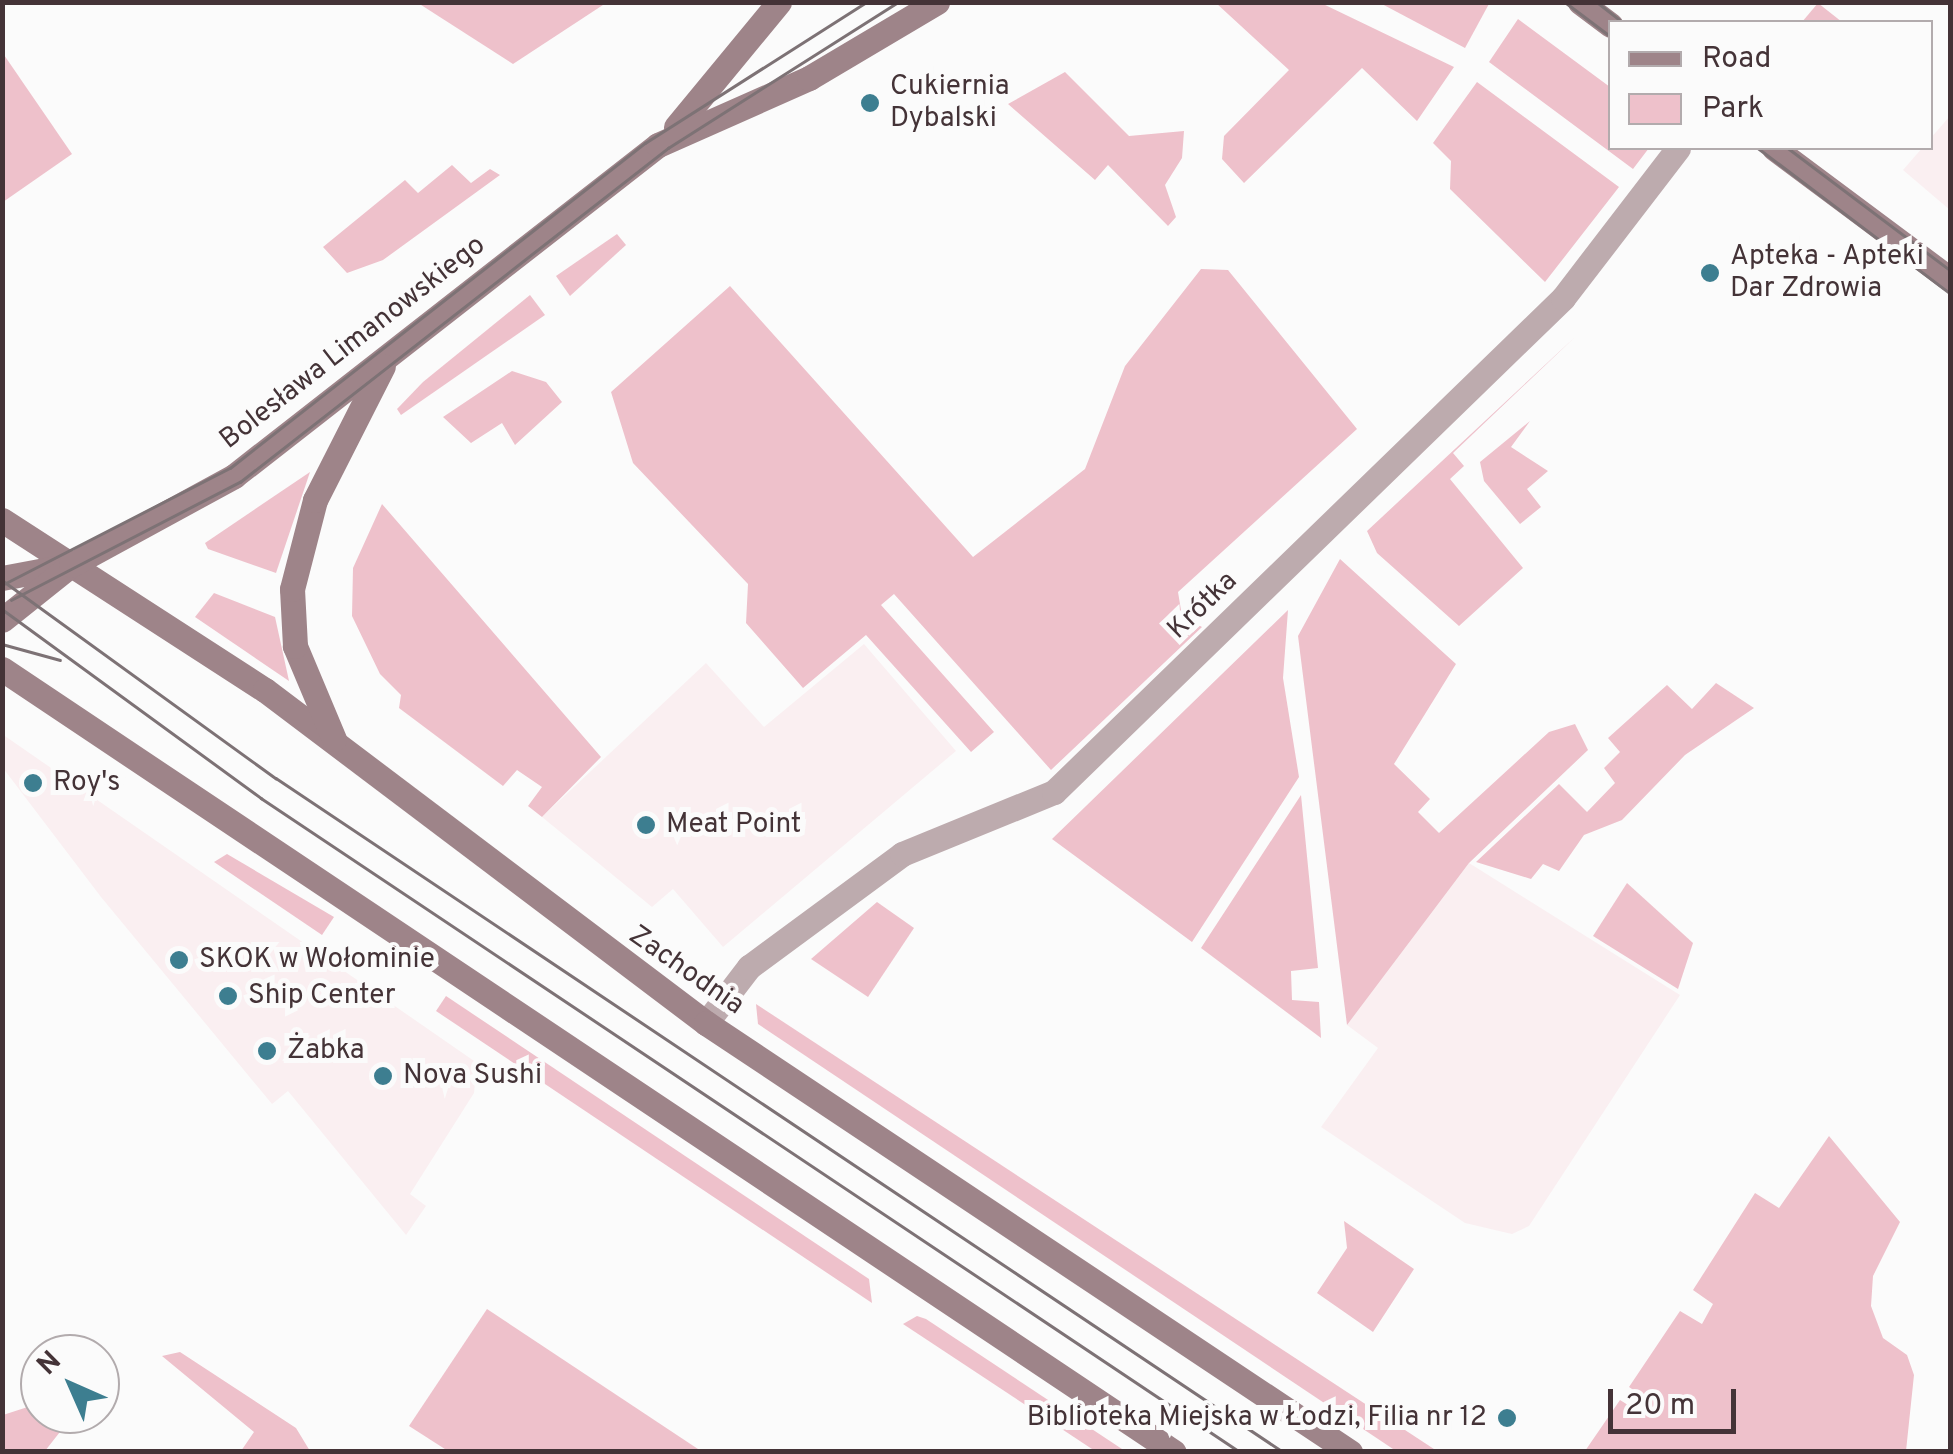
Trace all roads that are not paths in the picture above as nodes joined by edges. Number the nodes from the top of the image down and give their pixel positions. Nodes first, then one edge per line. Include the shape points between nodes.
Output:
1 (779, 2) edge
2 (938, 2) edge
3 (1580, 2) edge
4 (1608, 23) edge
5 (658, 144) junction
6 (1676, 150) edge
7 (1777, 150) edge
8 (1950, 280) edge
9 (394, 350) junction
10 (2, 520) edge
11 (71, 565) junction
12 (2, 578) edge
13 (2, 620) edge
14 (2, 669) edge
15 (336, 743) junction
16 (706, 1024) junction
17 (1174, 1452) edge
18 (1350, 1452) edge

1 - 5 main road, Bolesława Limanowskiego
2 - 5 main road, Bolesława Limanowskiego via 809,78
3 - 4 main road
5 - 9 main road, Bolesława Limanowskiego
6 - 16 street, Krótka via 1563,298 1054,792 917,844 749,967
7 - 8 main road
9 - 11 main road, Bolesława Limanowskiego via 234,476
9 - 15 main road via 333,458 292,589 295,646
10 - 11 main road, Zachodnia
11 - 12 main road, Bolesława Limanowskiego
11 - 13 main road, Bolesława Limanowskiego
11 - 15 main road, Zachodnia
14 - 17 main road
15 - 16 main road, Zachodnia
16 - 18 main road, Zachodnia

